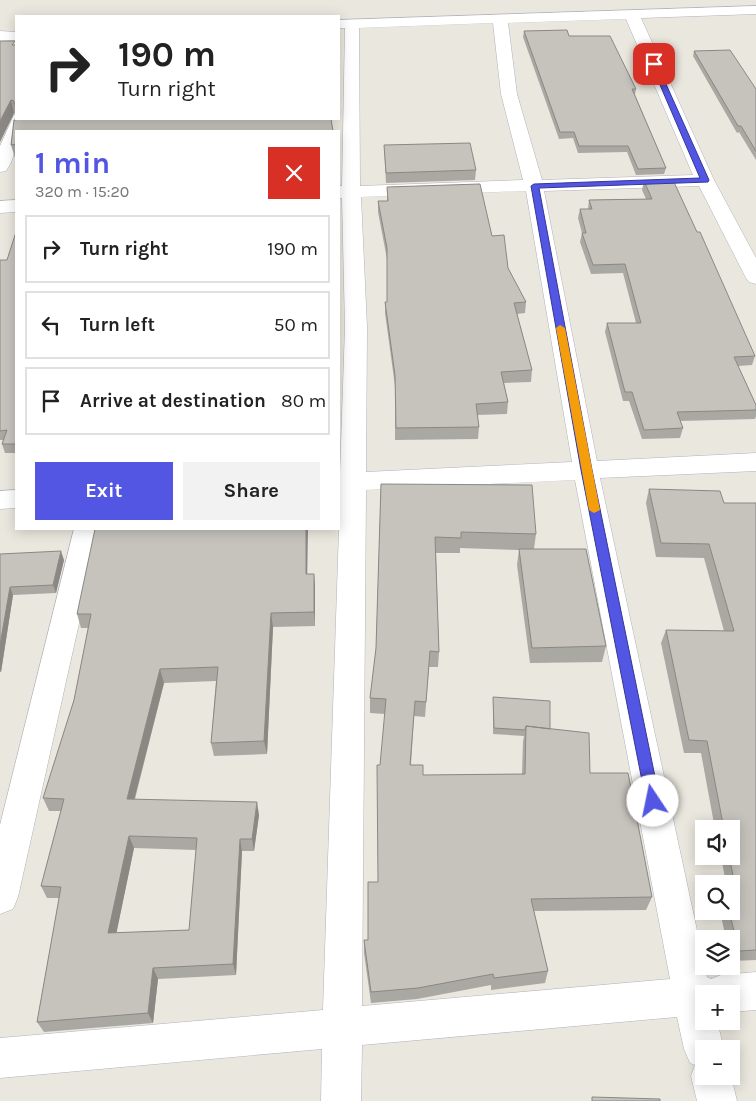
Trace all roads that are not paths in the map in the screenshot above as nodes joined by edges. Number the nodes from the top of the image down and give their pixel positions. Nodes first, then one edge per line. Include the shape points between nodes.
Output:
1 (756, 10) edge
2 (632, 15) junction
3 (500, 20) junction
4 (345, 24) edge
5 (0, 36) edge
6 (15, 36) edge
7 (15, 131) edge
8 (0, 167) edge
9 (705, 180) junction
10 (534, 186) junction
11 (345, 191) edge
12 (15, 206) edge
13 (0, 207) edge
14 (756, 278) edge
15 (756, 462) edge
16 (586, 470) junction
17 (345, 481) edge
18 (15, 499) edge
19 (0, 500) edge
20 (87, 530) edge
21 (0, 896) edge
22 (704, 985) edge
23 (756, 991) edge
24 (740, 992) edge
25 (695, 996) edge
26 (343, 1028) junction
27 (0, 1058) edge
28 (713, 1085) edge
29 (341, 1101) edge
30 (716, 1101) edge

1 - 2 street
2 - 3 street
2 - 9 street
3 - 4 street
3 - 10 street via 510,94
4 - 11 street
5 - 6 street
7 - 8 street
9 - 10 street
9 - 14 street
10 - 11 street
10 - 16 street
11 - 17 street via 356,327
12 - 13 street
15 - 16 street
16 - 17 street
16 - 22 street
17 - 26 street
18 - 19 street
20 - 21 street
23 - 24 street
25 - 26 street
26 - 27 street
26 - 29 street
28 - 30 street

